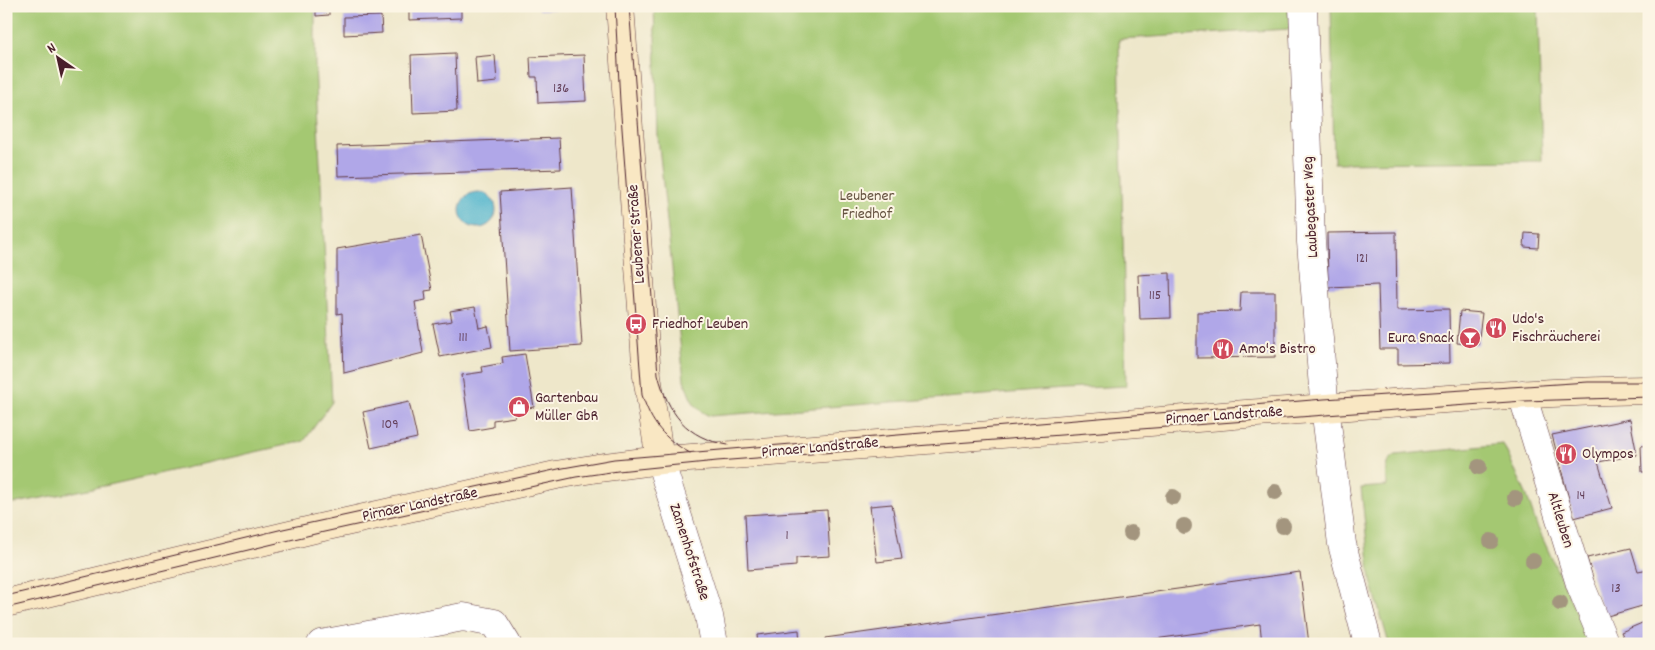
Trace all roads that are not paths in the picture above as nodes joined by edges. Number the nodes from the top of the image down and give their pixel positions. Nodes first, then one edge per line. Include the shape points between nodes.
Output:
1 (620, 6) edge
2 (1303, 6) edge
3 (1649, 390) edge
4 (1522, 394) junction
5 (1325, 408) junction
6 (660, 460) junction
7 (6, 603) edge
8 (321, 644) edge
9 (507, 644) edge
10 (714, 644) edge
11 (1368, 644) edge
12 (1605, 644) edge

1 - 6 street, Leubener Straße via 648,383
2 - 5 street, Laubegaster Weg via 1311,242
3 - 4 street, Pirnaer Landstraße
4 - 5 street, Pirnaer Landstraße
4 - 12 street, Altleuben via 1580,584
5 - 6 street, Pirnaer Landstraße
5 - 11 street via 1342,544
6 - 7 street, Pirnaer Landstraße via 556,475
6 - 10 street, Zamenhofstraße via 709,616
8 - 9 street via 463,617 494,623

